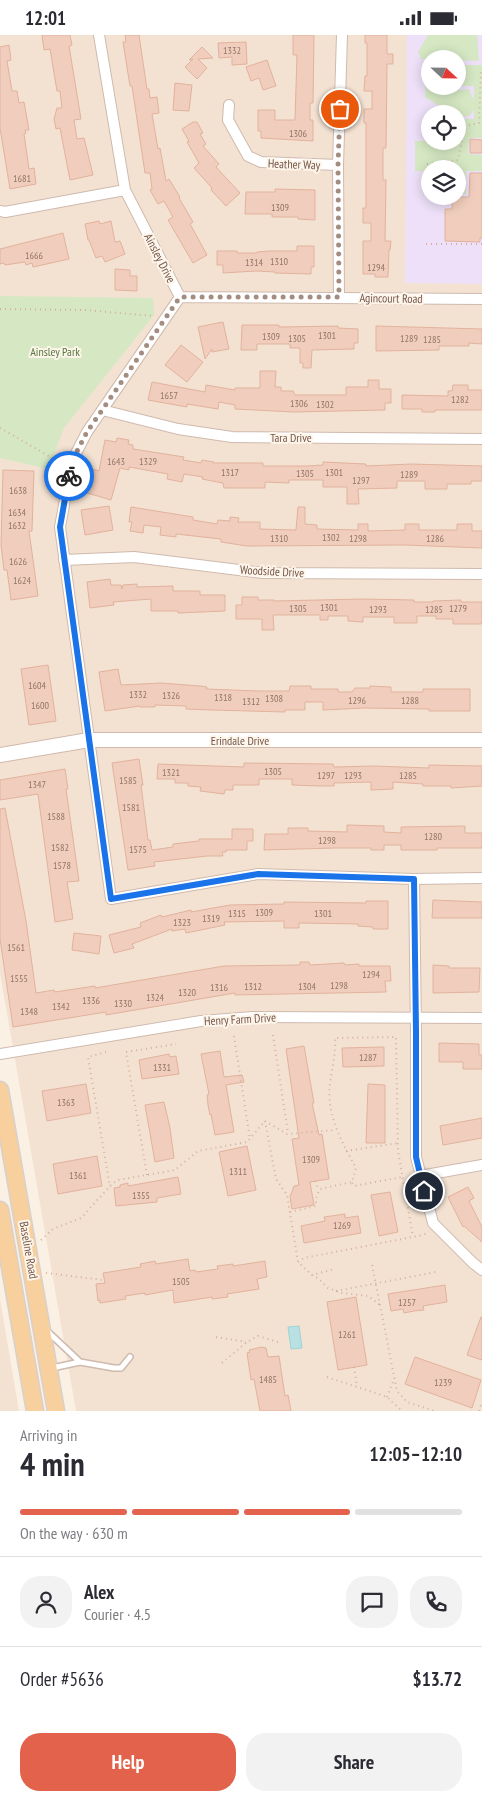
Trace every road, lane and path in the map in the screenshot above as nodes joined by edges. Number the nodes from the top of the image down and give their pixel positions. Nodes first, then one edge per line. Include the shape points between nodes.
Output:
1 (99, 35) edge
2 (342, 35) edge
3 (482, 72) edge
4 (229, 105) dead end
5 (458, 160) edge
6 (338, 165) junction
7 (125, 190) junction
8 (0, 211) edge
9 (426, 244) dead end
10 (482, 244) edge
11 (180, 297) junction
12 (339, 297) junction
13 (482, 299) edge
14 (0, 309) edge
15 (160, 317) dead end
16 (102, 410) junction
17 (0, 428) edge
18 (482, 439) edge
19 (71, 469) junction
20 (64, 559) junction
21 (482, 574) edge
22 (89, 740) junction
23 (482, 740) edge
24 (0, 755) edge
25 (482, 878) edge
26 (414, 879) junction
27 (416, 1017) junction
28 (482, 1018) edge
29 (273, 1035) dead end
30 (234, 1036) dead end
31 (176, 1044) dead end
32 (106, 1052) dead end
33 (0, 1054) edge
34 (0, 1090) edge
35 (265, 1121) junction
36 (336, 1130) junction
37 (288, 1133) junction
38 (250, 1139) junction
39 (398, 1143) junction
40 (346, 1151) junction
41 (482, 1165) edge
42 (147, 1175) junction
43 (420, 1176) junction
44 (402, 1177) junction
45 (314, 1181) dead end
46 (352, 1183) junction
47 (110, 1187) junction
48 (319, 1190) junction
49 (0, 1210) edge
50 (290, 1211) junction
51 (437, 1227) junction
52 (413, 1237) junction
53 (28, 1243) junction
54 (4, 1258) edge
55 (298, 1262) junction
56 (372, 1265) dead end
57 (334, 1269) dead end
58 (482, 1270) edge
59 (46, 1273) dead end
60 (436, 1273) dead end
61 (312, 1275) junction
62 (103, 1280) dead end
63 (376, 1284) junction
64 (336, 1291) junction
65 (380, 1305) junction
66 (42, 1325) junction
67 (216, 1337) dead end
68 (247, 1342) junction
69 (278, 1342) dead end
70 (130, 1357) dead end
71 (80, 1362) junction
72 (222, 1363) dead end
73 (354, 1367) dead end
74 (49, 1368) junction
75 (28, 1371) junction
76 (327, 1377) dead end
77 (394, 1379) junction
78 (357, 1387) junction
79 (387, 1397) junction
80 (482, 1401) edge
81 (35, 1411) edge
82 (56, 1411) edge
83 (402, 1411) edge
84 (434, 1411) edge
85 (478, 1411) edge

1 - 7 street, Ainsley Drive
2 - 6 street
3 - 5 path via 479,123 465,126
4 - 6 street, Heather Way via 228,120 248,156 261,162
6 - 12 street
7 - 8 street via 5,213
7 - 11 street, Ainsley Drive
9 - 10 path
11 - 12 street, Agincourt Road
11 - 16 street, Ainsley Drive
12 - 13 street, Agincourt Road
14 - 15 path via 86,310
16 - 18 street, Tara Drive via 178,429 232,437
16 - 19 street, Ainsley Drive via 87,432
17 - 19 path
19 - 20 street, Ainsley Drive via 60,527
20 - 21 street, Woodside Drive via 134,557 263,573
20 - 22 street, Ainsley Drive
22 - 23 street, Erindale Drive
22 - 24 street, Erindale Drive
22 - 26 street, Ainsley Drive via 111,899 258,874
25 - 26 street
26 - 27 street
27 - 28 street, Henry Farm Drive
27 - 33 street, Henry Farm Drive via 253,1017 201,1021
27 - 43 street via 416,1157
29 - 37 path
30 - 38 path
31 - 42 path via 126,1052
32 - 47 path via 88,1057
34 - 53 main road, Baseline Road
35 - 37 path
35 - 38 path
35 - 50 path via 276,1179 287,1195
36 - 37 path
36 - 39 path via 330,1103 335,1038 396,1037
36 - 40 path
38 - 42 path via 198,1151 175,1170
39 - 40 path
39 - 44 path
40 - 46 path via 356,1168
41 - 43 street
42 - 47 path via 118,1180
43 - 51 street via 433,1223
44 - 46 path via 354,1186
44 - 52 path
45 - 48 path
46 - 48 path
47 - 53 path via 82,1218 53,1229 40,1241
48 - 50 path via 316,1206
49 - 54 main road, Baseline Road
50 - 55 path
51 - 52 path
51 - 58 street
52 - 55 path via 304,1258
53 - 66 main road, Baseline Road
54 - 75 main road, Baseline Road
55 - 61 path
56 - 63 path
57 - 61 path
59 - 62 path
60 - 63 path
61 - 64 path
63 - 64 path
63 - 65 path
64 - 65 path via 368,1296
65 - 77 path
66 - 71 lane
66 - 74 main road, Baseline Road
67 - 68 path
68 - 69 path via 258,1336
68 - 72 path
70 - 71 lane via 121,1368
71 - 74 lane
73 - 78 path
74 - 75 main road
74 - 82 main road, Baseline Road
75 - 81 main road, Baseline Road
76 - 78 path
77 - 79 path
77 - 84 path via 397,1391 407,1402
78 - 79 path
79 - 83 path
80 - 85 path

